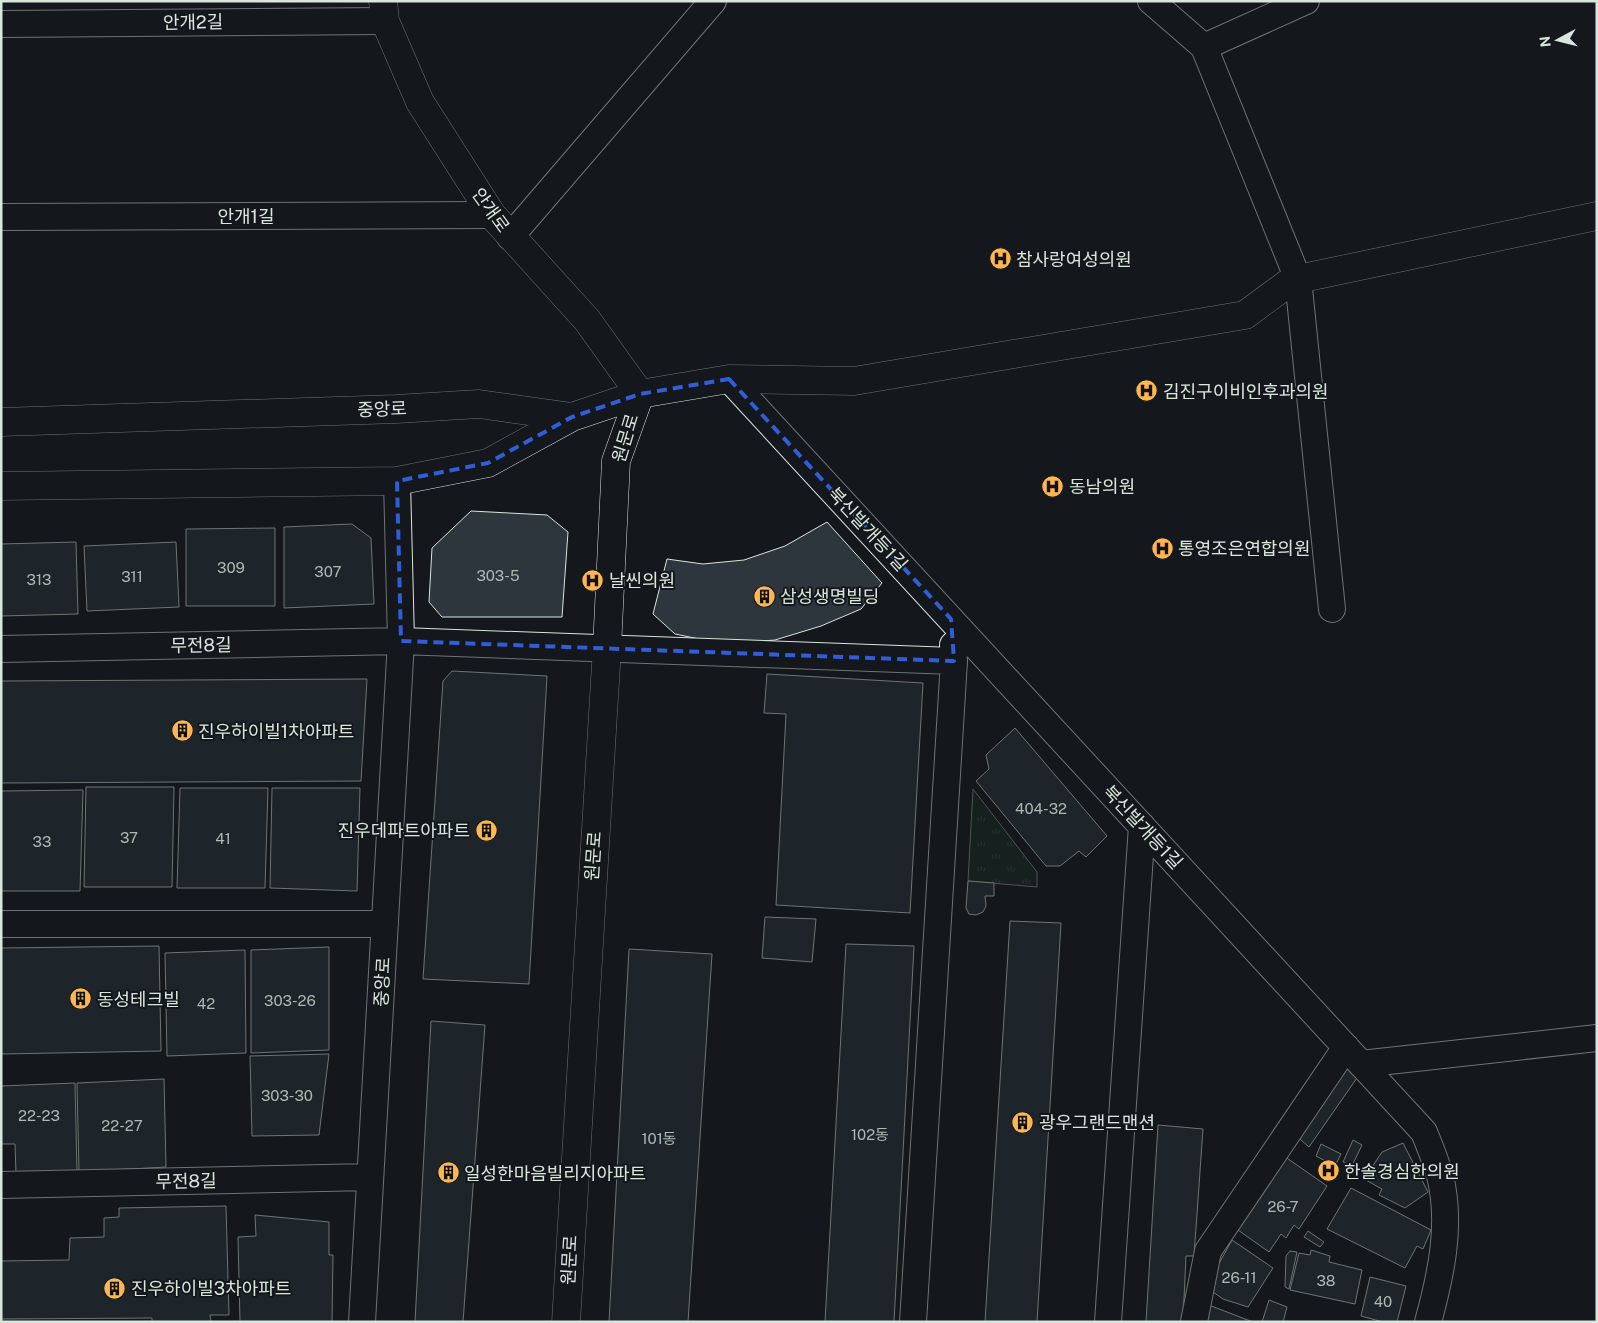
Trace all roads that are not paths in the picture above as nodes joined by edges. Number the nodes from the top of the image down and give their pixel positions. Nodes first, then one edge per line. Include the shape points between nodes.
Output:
1 (713, 1) edge
2 (1306, 1) edge
3 (1162, 5) edge
4 (384, 11) edge
5 (1, 24) edge
6 (1204, 47) junction
7 (492, 215) junction
8 (1597, 216) edge
9 (1, 217) edge
10 (510, 237) junction
11 (1298, 279) junction
12 (729, 379) junction
13 (640, 394) junction
14 (572, 417) junction
15 (1, 422) edge
16 (397, 481) junction
17 (1, 486) edge
18 (1332, 609) dead end
19 (951, 619) junction
20 (401, 641) junction
21 (607, 648) junction
22 (1, 650) edge
23 (954, 661) junction
24 (1142, 826) junction
25 (1, 924) edge
26 (385, 924) junction
27 (1597, 1038) edge
28 (1354, 1055) junction
29 (370, 1177) junction
30 (1, 1185) edge
31 (362, 1322) edge
32 (566, 1322) edge
33 (913, 1322) edge
34 (1108, 1322) edge
35 (1194, 1322) edge
36 (1428, 1322) edge

1 - 10 street
2 - 6 street
3 - 6 street
4 - 5 street, 안개2길
4 - 7 street, 안개로 via 420,102
6 - 11 street
7 - 9 street, 안개1길
7 - 10 street, 안개로
8 - 11 street
10 - 13 street, 안개로 via 588,320
11 - 12 street via 1244,316 854,381
11 - 18 street
12 - 13 street
12 - 19 street, 북신발개등1길
13 - 14 street
13 - 21 street, 원문로 via 616,461
14 - 15 street, 중앙로 via 479,404
14 - 16 street via 488,463
16 - 17 street
16 - 20 street, 중앙로
19 - 23 street
19 - 24 street, 북신발개등1길
20 - 21 street
20 - 22 street, 무전8길
20 - 26 street, 중앙로
21 - 23 street
21 - 32 street, 원문로
23 - 33 street
24 - 28 street, 북신발개등1길
24 - 34 street
25 - 26 street
26 - 29 street, 중앙로
27 - 28 street
28 - 35 street via 1208,1251
28 - 36 street, 북신발개등1길 via 1424,1132 1440,1177 1443,1266
29 - 30 street, 무전8길
29 - 31 street, 중앙로

